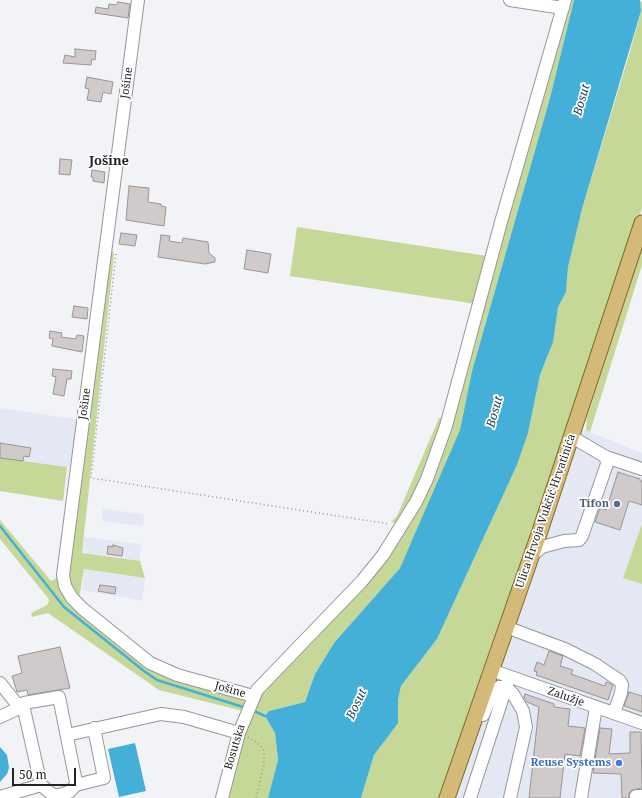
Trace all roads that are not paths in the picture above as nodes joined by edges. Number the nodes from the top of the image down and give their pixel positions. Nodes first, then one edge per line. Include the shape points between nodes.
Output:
1 (138, 0) edge
2 (510, 0) edge
3 (564, 4) edge
4 (642, 223) edge
5 (572, 437) junction
6 (606, 458) junction
7 (642, 469) edge
8 (532, 555) junction
9 (506, 627) junction
10 (491, 670) junction
11 (508, 682) junction
12 (0, 683) edge
13 (253, 696) junction
14 (22, 705) junction
15 (596, 707) junction
16 (614, 713) junction
17 (0, 717) edge
18 (642, 723) edge
19 (94, 728) junction
20 (239, 733) junction
21 (67, 735) junction
22 (454, 776) junction
23 (77, 784) junction
24 (41, 785) junction
25 (0, 797) edge
26 (222, 798) edge
27 (447, 798) edge
28 (470, 798) edge
29 (510, 798) edge
30 (581, 798) edge

1 - 13 street, Jošine via 64,564 65,586 82,609 150,663 177,675
2 - 3 street
3 - 13 street, Bosutska via 446,426 424,485 402,528 362,581 270,674
4 - 5 main road, Ulica Hrvoja Vukčić Hrvatinića
5 - 6 street
5 - 8 main road, Ulica Hrvoja Vukčić Hrvatinića
6 - 7 street
6 - 8 street via 607,464 579,540 542,547
8 - 9 main road, Ulica Hrvoja Vukčić Hrvatinića
9 - 10 main road, Ulica Hrvoja Vukčić Hrvatinića
9 - 16 street via 565,649 595,664 620,681 621,693
10 - 11 street, Zalužje
10 - 22 main road, Ulica Hrvoja Vukčić Hrvatinića
11 - 15 street, Zalužje
11 - 22 street via 493,692 469,756 461,771
11 - 28 street
11 - 29 street via 523,711 526,727
12 - 14 street
13 - 20 street, Bosutska
14 - 17 street
14 - 21 street via 24,702 59,697
14 - 24 street
15 - 16 street, Zalužje
15 - 30 street via 584,793
16 - 18 street, Zalužje
19 - 20 street via 161,714
19 - 21 street
19 - 23 street via 104,778
20 - 26 street, Bosutska
21 - 23 street
22 - 27 main road, Ulica Hrvoja Vukčić Hrvatinića
23 - 24 street via 69,792 59,795 53,795
24 - 25 street

